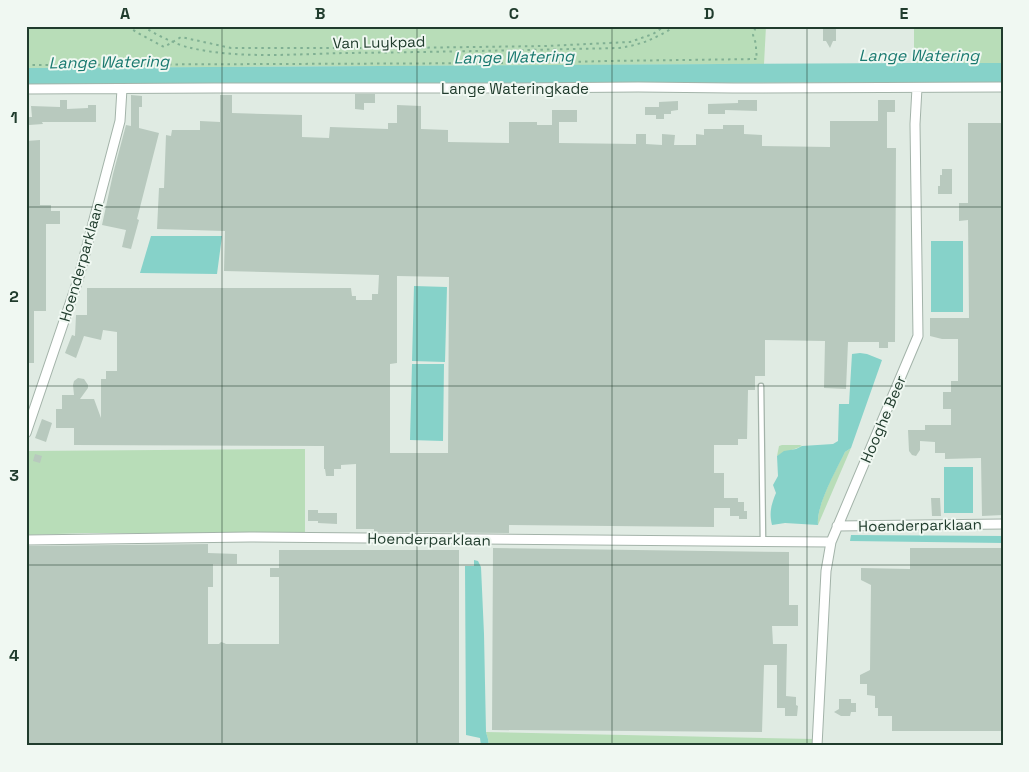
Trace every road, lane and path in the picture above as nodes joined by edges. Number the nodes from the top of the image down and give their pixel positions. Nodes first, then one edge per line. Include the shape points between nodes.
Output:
1 (128, 26) edge
2 (143, 26) edge
3 (665, 26) edge
4 (676, 26) edge
5 (756, 26) edge
6 (173, 41) junction
7 (26, 65) edge
8 (1003, 87) edge
9 (917, 88) junction
10 (26, 89) edge
11 (122, 89) junction
12 (761, 386) dead end
13 (26, 433) edge
14 (1003, 524) edge
15 (837, 526) junction
16 (26, 540) edge
17 (763, 542) junction
18 (831, 542) junction
19 (817, 746) edge

1 - 6 path via 164,47
2 - 6 path, Van Luykpad
3 - 6 path via 630,42 546,46 401,48 390,42 378,48 288,49 231,48 181,37
4 - 6 path, Van Luykpad via 653,40 619,48 257,54 210,52
5 - 7 path via 753,35 757,59
8 - 9 street, Lange Wateringkade
9 - 11 street, Lange Wateringkade
9 - 15 street, Hooghe Beer via 918,336
10 - 11 street, Lange Wateringkade
11 - 13 street, Hoenderparklaan via 120,120 78,280
12 - 17 lane
14 - 15 street, Hoenderparklaan
15 - 18 street, Hooghe Beer
16 - 17 street, Hoenderparklaan via 250,537
17 - 18 street, Hoenderparklaan
18 - 19 street, Hooghe Beer via 826,571

